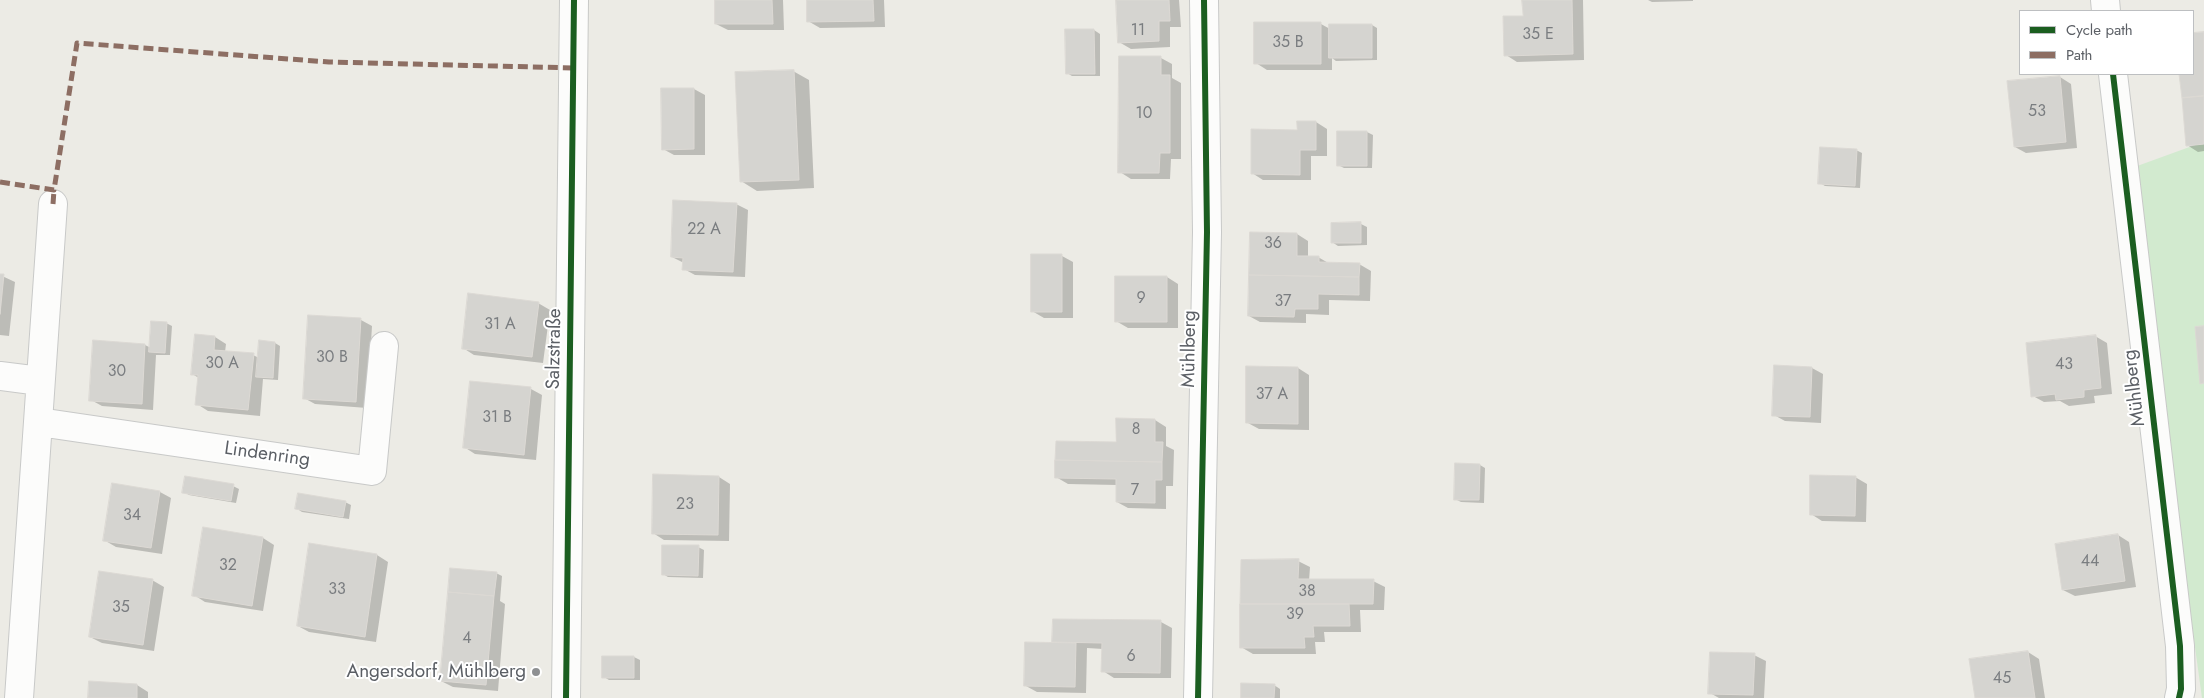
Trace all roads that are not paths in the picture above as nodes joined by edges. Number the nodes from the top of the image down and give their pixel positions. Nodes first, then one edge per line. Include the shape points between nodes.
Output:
1 (574, 0) edge
2 (1204, 0) edge
3 (2113, 75) edge
4 (53, 204) dead end
5 (384, 346) dead end
6 (0, 376) edge
7 (40, 381) junction
8 (39, 422) junction
9 (20, 698) edge
10 (566, 698) edge
11 (1198, 698) edge
12 (2179, 698) edge

1 - 10 street, Salzstraße
2 - 11 street, Mühlberg via 1207,232
3 - 12 street, Mühlberg via 2180,646
4 - 7 street
5 - 8 street, Lindenring via 372,471
6 - 7 street
7 - 8 street
8 - 9 street

